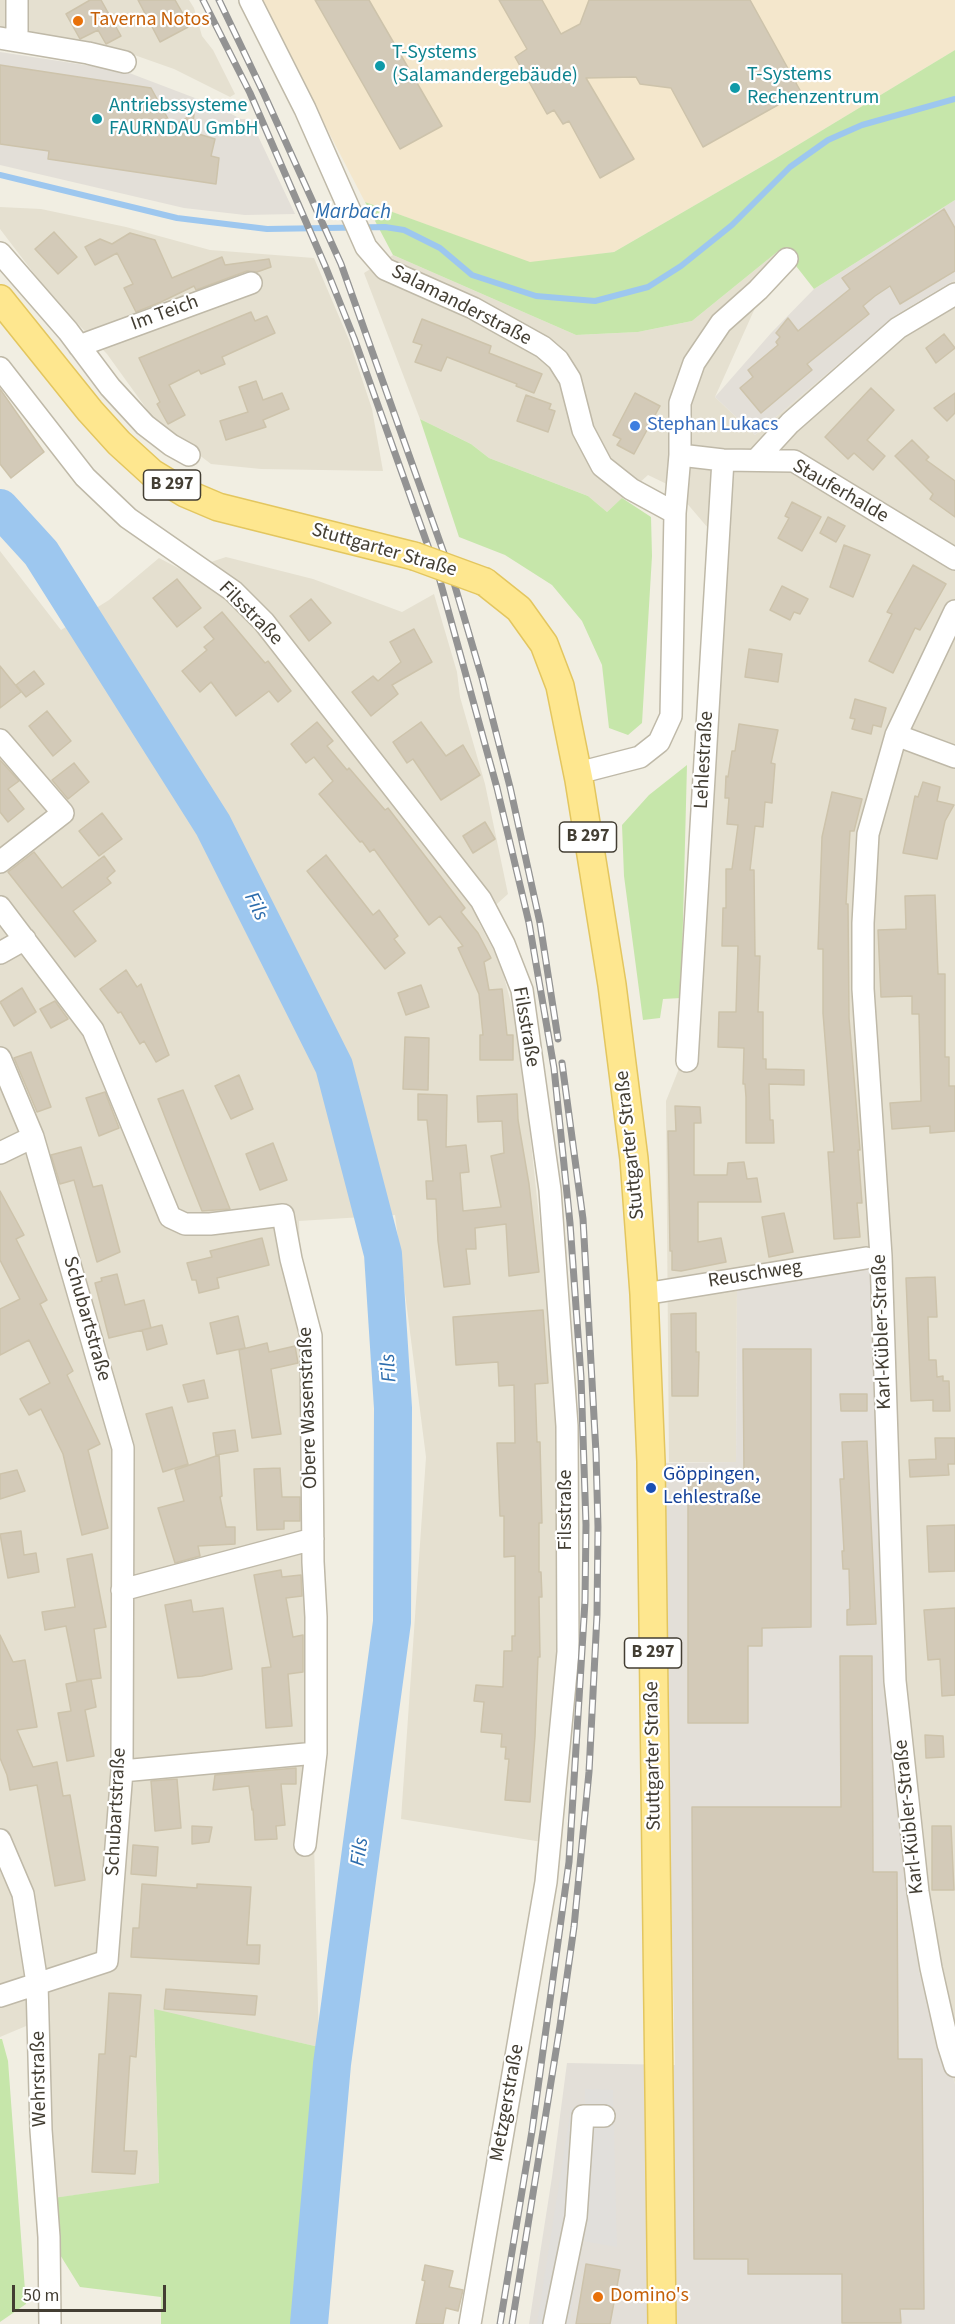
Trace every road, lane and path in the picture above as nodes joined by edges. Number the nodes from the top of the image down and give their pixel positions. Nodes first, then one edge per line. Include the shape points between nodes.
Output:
1 (17, 0) edge
2 (250, 0) edge
3 (9, 39) edge
4 (125, 62) dead end
5 (0, 254) edge
6 (787, 260) dead end
7 (251, 283) dead end
8 (955, 294) edge
9 (0, 299) edge
10 (79, 346) junction
11 (0, 368) edge
12 (189, 455) dead end
13 (680, 455) junction
14 (723, 460) junction
15 (756, 460) junction
16 (675, 513) junction
17 (955, 559) edge
18 (955, 611) edge
19 (896, 735) junction
20 (0, 740) edge
21 (955, 757) edge
22 (582, 775) junction
23 (0, 862) edge
24 (0, 907) edge
25 (25, 939) junction
26 (0, 953) edge
27 (0, 1058) edge
28 (687, 1061) dead end
29 (33, 1137) junction
30 (0, 1152) edge
31 (866, 1258) dead end
32 (644, 1294) junction
33 (314, 1539) junction
34 (122, 1590) junction
35 (316, 1753) junction
36 (122, 1771) junction
37 (0, 1840) edge
38 (305, 1845) dead end
39 (546, 1882) joint
40 (37, 1983) junction
41 (0, 1996) edge
42 (955, 2066) edge
43 (604, 2116) dead end
44 (50, 2324) edge
45 (470, 2324) edge
46 (554, 2324) edge
47 (662, 2324) edge

1 - 3 street
2 - 16 street, Salamanderstraße via 305,109 366,247 385,269 473,308 543,347 558,360 570,379 582,430 602,466 631,489
3 - 4 street
5 - 10 street
6 - 13 street, Lehlestraße via 721,323 694,363 680,403
7 - 10 street, Im Teich
8 - 15 street via 898,328 790,423
9 - 22 main road, Stuttgarter Straße / B 297, bridge via 119,443 152,473 185,493 218,507 414,556 485,582 519,609 544,644 560,686
10 - 12 street via 145,425
11 - 39 street, Filsstraße via 85,477 128,518 233,591 264,622 480,900 504,944 522,990 550,1190 567,1426 568,1652
13 - 14 street, Stauferhalde
13 - 16 street, Lehlestraße
14 - 15 street, Stauferhalde
14 - 28 street, Lehlestraße
15 - 17 street, Stauferhalde via 794,461
16 - 22 street, Lehlestraße via 671,716 659,742 640,758
18 - 19 street, Karl-Kübler-Straße
19 - 21 street
19 - 42 street, Karl-Kübler-Straße via 868,834 863,989 881,1256 895,1681 930,1968
20 - 23 street via 63,813
22 - 32 main road, Stuttgarter Straße / B 297 via 626,1079
24 - 25 street, Obere Wasenstraße
25 - 26 street
25 - 33 street, Obere Wasenstraße via 93,1030 170,1217 185,1224 210,1224 283,1215 310,1336
27 - 29 street, Schubartstraße
29 - 30 street
29 - 34 street, Schubartstraße via 123,1448
31 - 32 street, Reuschweg
32 - 47 main road, Stuttgarter Straße / B 297 via 651,1462
33 - 34 street
33 - 35 street, Obere Wasenstraße
34 - 36 street, Schubartstraße
35 - 36 street
35 - 38 street, Obere Wasenstraße
36 - 40 street, Schubartstraße via 107,1961
37 - 40 street, Wehrstraße via 23,1894
39 - 45 street, Metzgerstraße
40 - 41 street
40 - 44 street, Wehrstraße
43 - 46 street via 584,2116 576,2217

